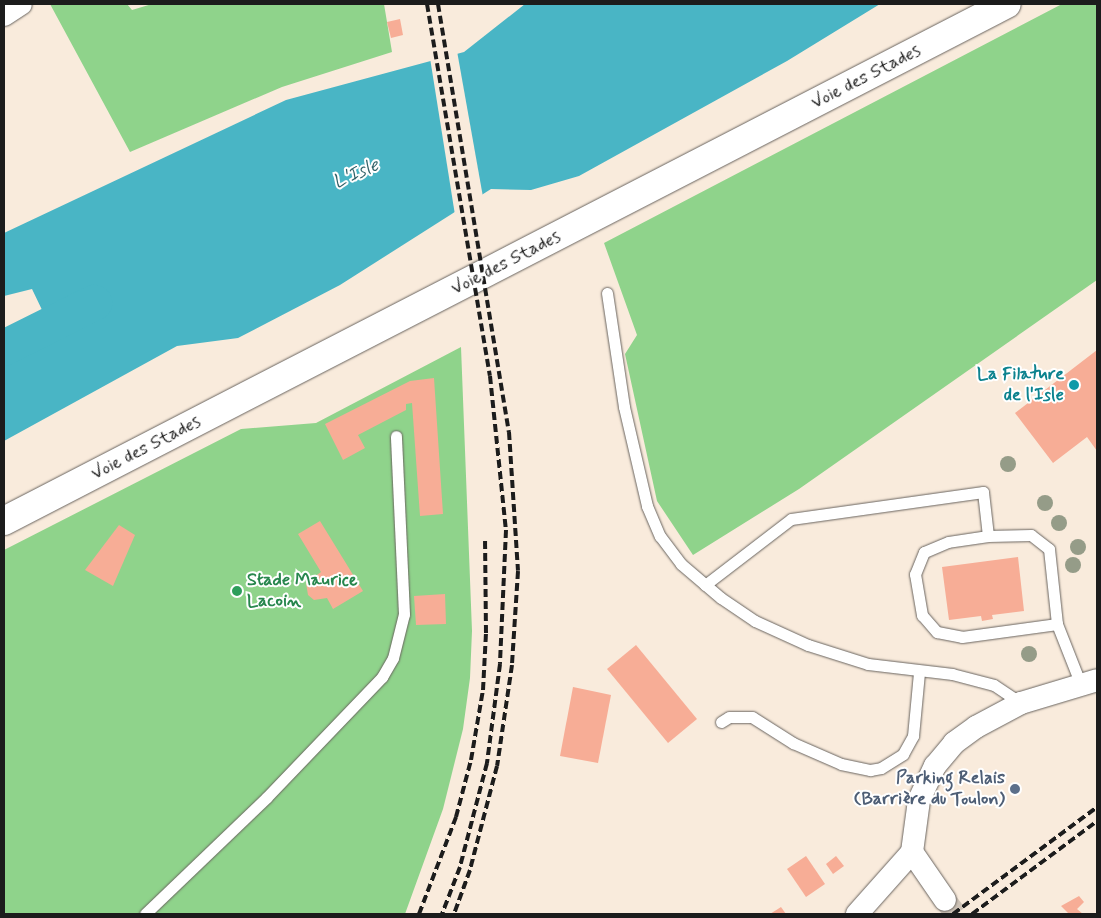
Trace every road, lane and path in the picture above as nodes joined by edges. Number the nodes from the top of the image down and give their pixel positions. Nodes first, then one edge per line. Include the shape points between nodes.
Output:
1 (21, 4) edge
2 (1008, 4) edge
3 (4, 15) edge
4 (607, 294) dead end
5 (396, 436) dead end
6 (4, 521) edge
7 (988, 536) junction
8 (705, 585) junction
9 (1057, 624) junction
10 (919, 672) junction
11 (1089, 682) edge
12 (1021, 704) junction
13 (721, 722) dead end
14 (912, 852) junction
15 (946, 900) tunnel mouth
16 (145, 914) edge
17 (857, 914) edge

1 - 3 street
2 - 6 main road, Voie des Stades
4 - 8 lane via 624,407 647,506 660,536 681,564
5 - 16 lane via 404,614 393,658 382,677 266,798
7 - 8 lane via 983,492 791,519
7 - 9 lane via 1031,535 1050,549
7 - 9 lane via 948,542 924,552 915,574 922,615 937,632 962,637
8 - 10 lane via 756,621 808,645 868,664
9 - 11 lane
10 - 12 lane via 952,674 994,685
10 - 13 lane via 912,736 903,754 882,768 870,770 841,764 793,744 752,717 729,717
11 - 12 street
12 - 14 street via 976,727 954,743 935,766 919,800
14 - 15 street
14 - 17 street

